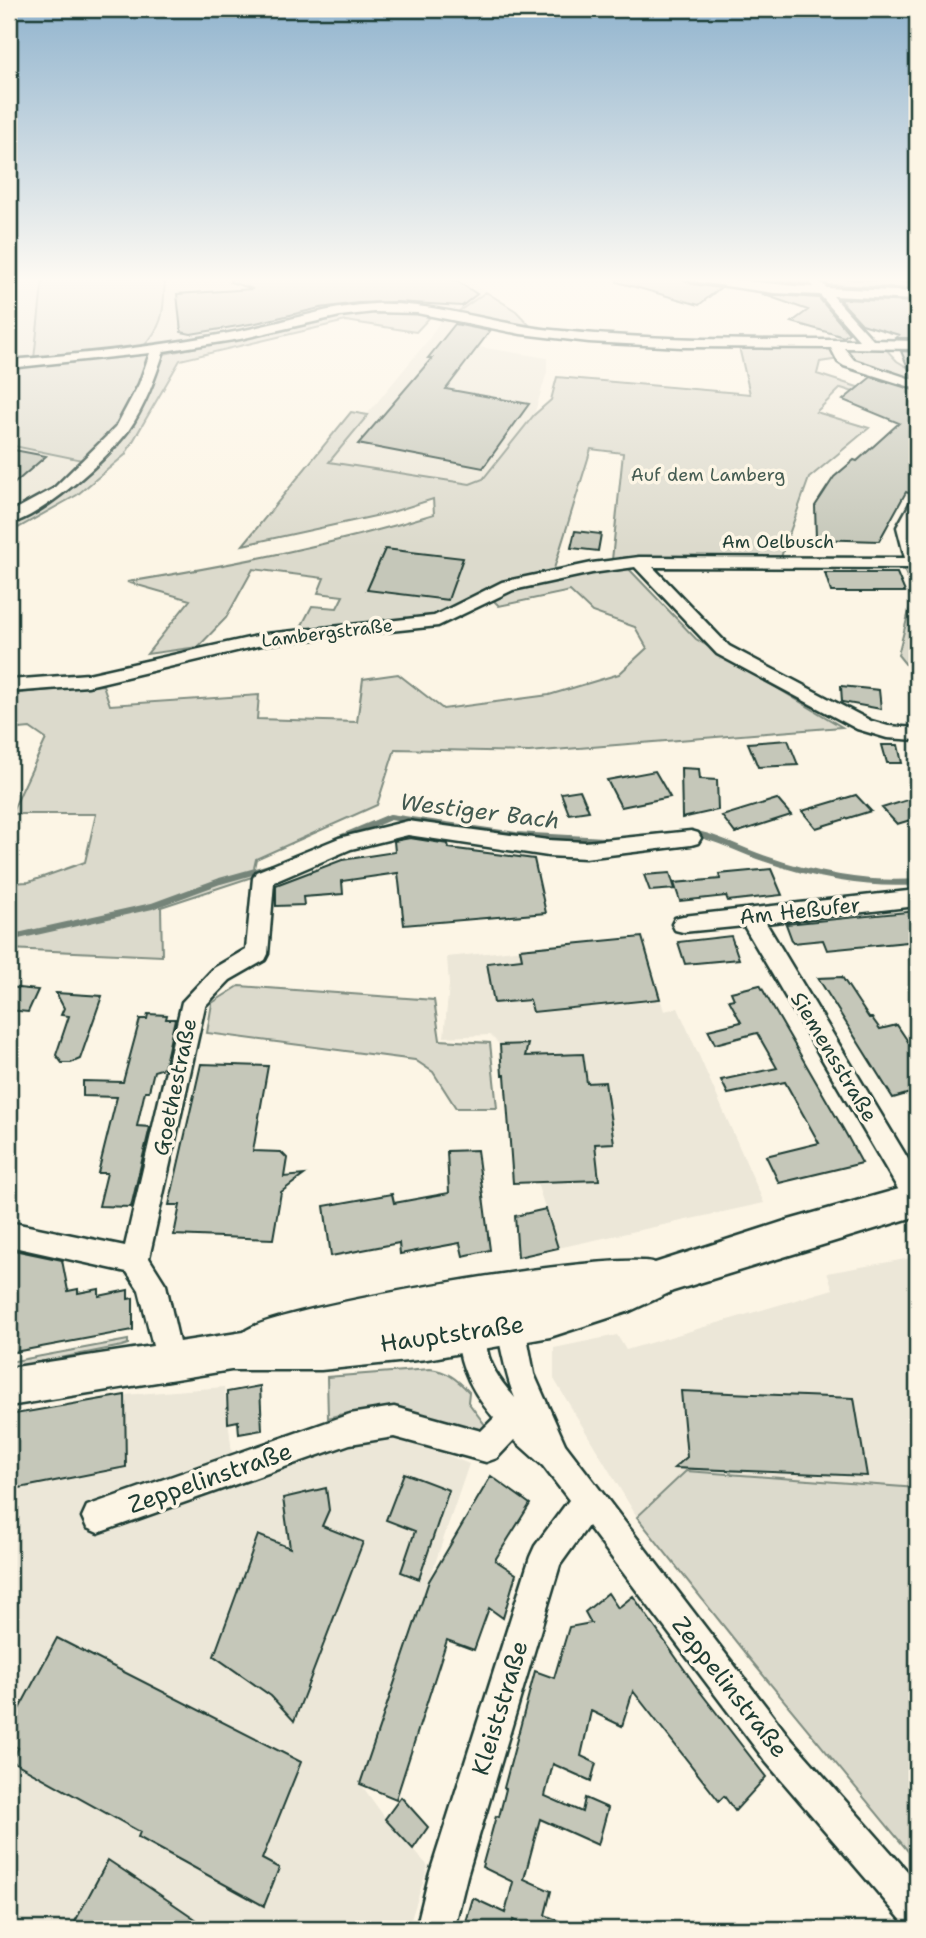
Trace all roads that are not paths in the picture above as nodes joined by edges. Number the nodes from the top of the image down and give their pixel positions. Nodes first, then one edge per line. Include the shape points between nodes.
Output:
1 (152, 367) edge
2 (863, 367) edge
3 (917, 385) edge
4 (917, 503) edge
5 (9, 519) edge
6 (639, 562) junction
7 (916, 563) edge
8 (9, 686) edge
9 (917, 734) edge
10 (691, 838) dead end
11 (917, 898) edge
12 (750, 916) junction
13 (683, 924) dead end
14 (917, 1199) edge
15 (9, 1234) edge
16 (135, 1261) junction
17 (666, 1276) junction
18 (483, 1295) junction
19 (511, 1326) junction
20 (471, 1333) junction
21 (231, 1351) junction
22 (169, 1360) junction
23 (9, 1387) edge
24 (514, 1419) junction
25 (554, 1455) junction
26 (589, 1499) junction
27 (98, 1517) dead end
28 (917, 1910) edge
29 (435, 1929) edge

1 - 5 street via 122,429 58,492
2 - 3 street
4 - 7 street via 905,527
6 - 7 street, Am Oelbusch
6 - 8 street, Lambergstraße via 508,586 438,621 243,643 88,680
6 - 9 street via 723,650 864,725
10 - 16 street, Goethestraße via 585,850 408,828 346,843 264,878 257,954 222,974 194,1002
11 - 12 street, Am Heßufer
12 - 13 street, Am Heßufer
12 - 14 street, Siemensstraße
14 - 17 main road, Hauptstraße
15 - 16 street
16 - 22 street via 152,1285
17 - 18 main road, Hauptstraße
17 - 19 main road, Hauptstraße via 581,1310
18 - 19 street, Zeppelinstraße via 502,1309
18 - 20 street, Zeppelinstraße
18 - 21 main road, Hauptstraße via 321,1323
19 - 20 main road, Hauptstraße
19 - 25 street, Zeppelinstraße via 520,1375
20 - 21 main road, Hauptstraße via 321,1351
20 - 24 street, Zeppelinstraße via 478,1370
21 - 22 main road, Hauptstraße
22 - 23 main road, Hauptstraße
24 - 25 street, Zeppelinstraße
24 - 27 street, Zeppelinstraße via 486,1447 394,1422 349,1429
25 - 26 street, Zeppelinstraße
26 - 28 street, Zeppelinstraße via 778,1750
26 - 29 street, Kleiststraße via 546,1558

